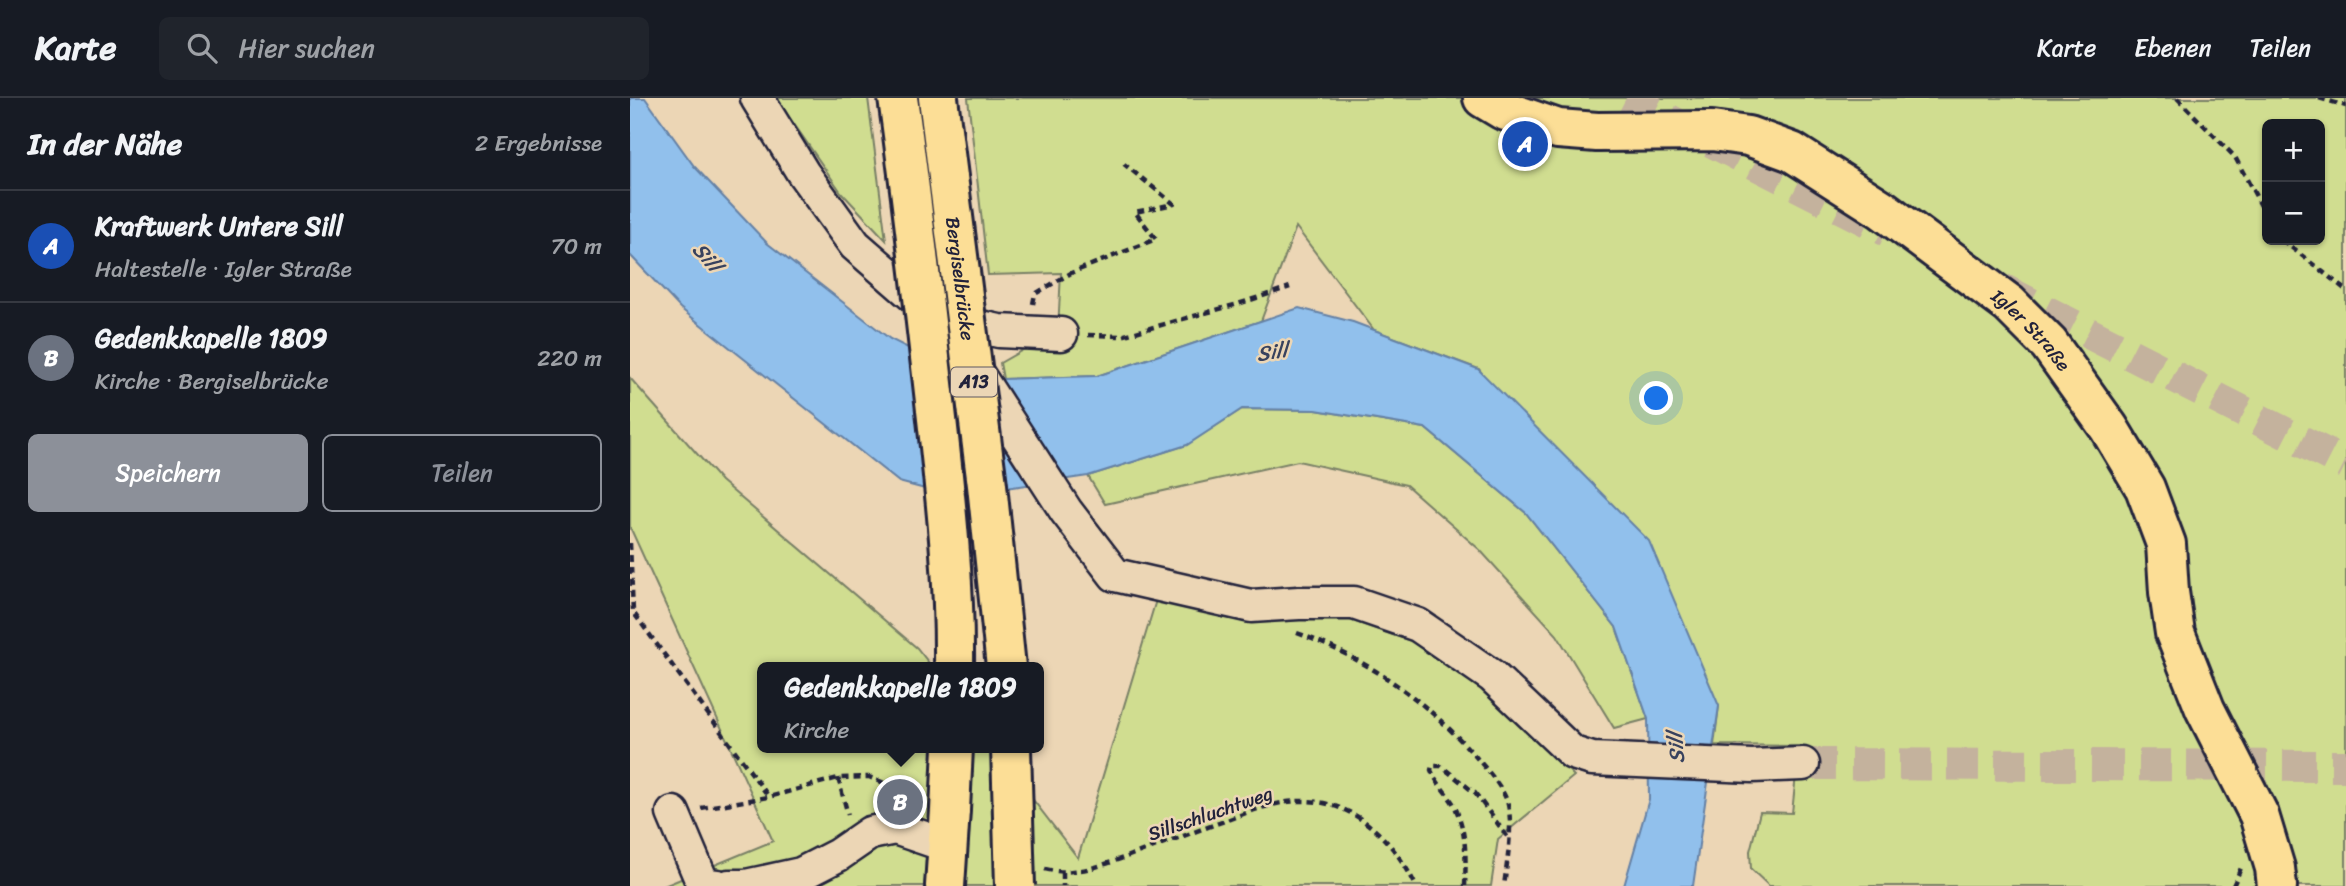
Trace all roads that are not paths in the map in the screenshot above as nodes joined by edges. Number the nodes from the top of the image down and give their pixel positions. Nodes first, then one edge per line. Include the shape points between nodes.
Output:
1 (757, 98) edge
2 (898, 98) edge
3 (938, 98) edge
4 (1483, 98) edge
5 (939, 318) junction
6 (1061, 334) road end
7 (954, 662) edge
8 (1005, 662) edge
9 (953, 753) edge
10 (1011, 753) edge
11 (1803, 764) tunnel mouth
12 (673, 813) road end
13 (949, 828) junction
14 (713, 886) edge
15 (945, 886) edge
16 (1015, 886) edge
17 (2277, 886) edge

1 - 5 lane via 855,245
2 - 7 main road, Bergiselbrücke / A13, bridge via 944,487
3 - 8 main road, Bergiselbrücke / A13, bridge
4 - 17 main road, Igler Straße via 1558,129 1712,131 1748,136 1792,152 1883,209 2009,304 2049,344 2145,488 2165,544 2175,634 2205,709 2259,815
5 - 6 lane via 999,331
5 - 11 lane via 1066,511 1115,575 1251,606 1354,603 1418,625 1492,676 1573,753 1592,759
9 - 13 main road, bridge
10 - 16 main road, bridge
12 - 14 lane
13 - 14 lane via 870,833 801,874 746,886
13 - 15 main road

